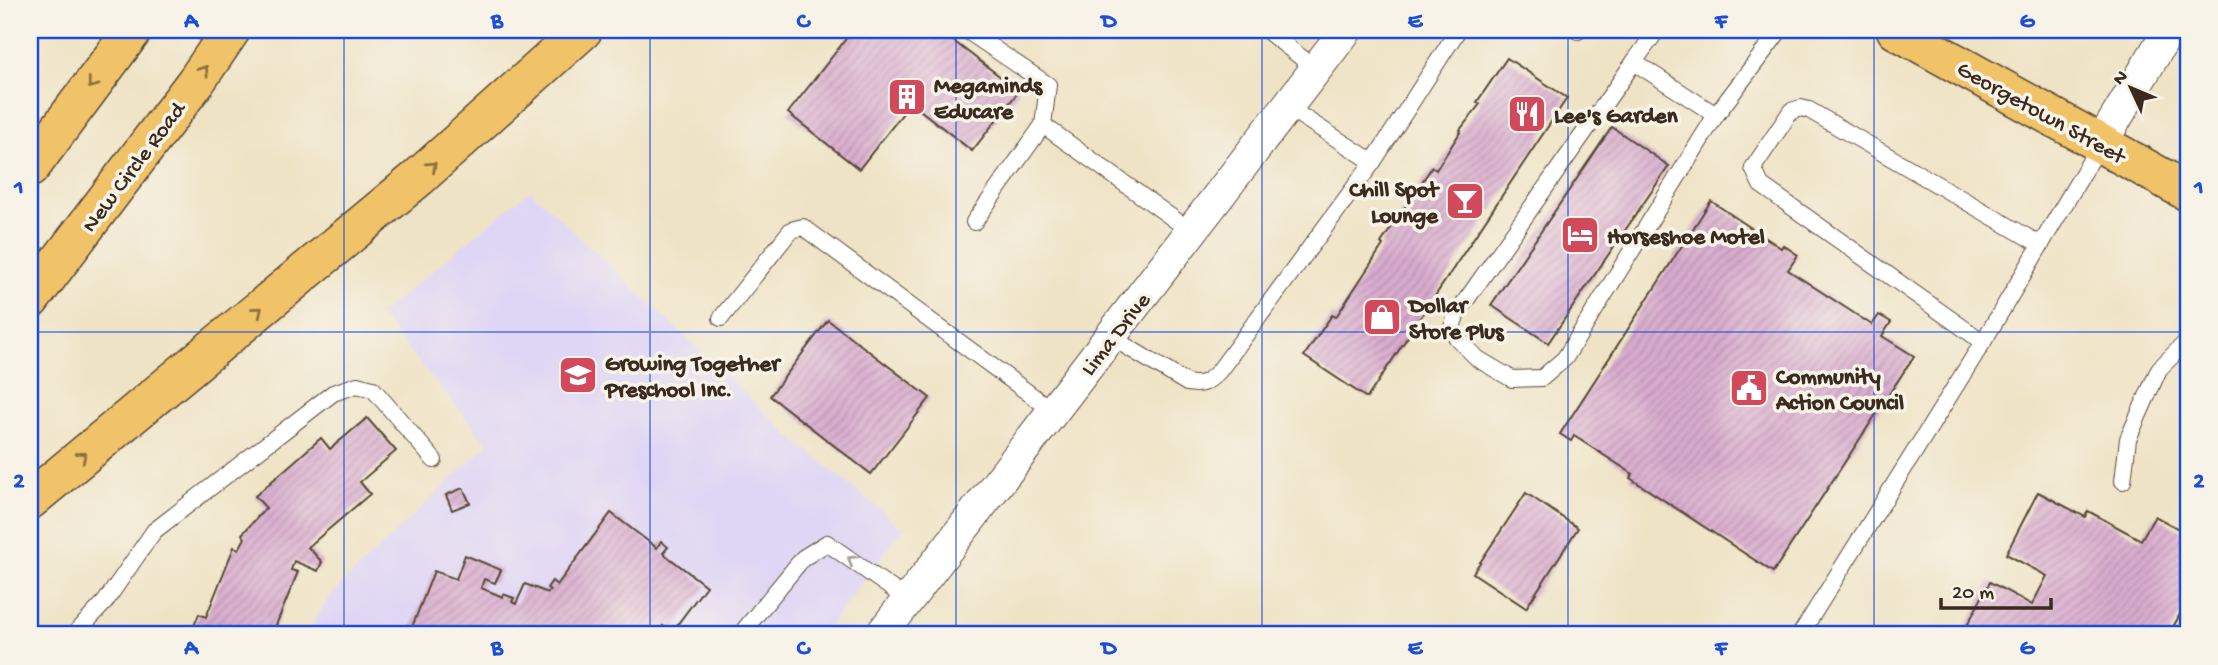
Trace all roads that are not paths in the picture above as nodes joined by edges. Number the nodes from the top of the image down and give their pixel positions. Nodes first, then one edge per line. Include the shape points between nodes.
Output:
1 (133, 30) edge
2 (231, 30) edge
3 (583, 30) edge
4 (966, 30) edge
5 (1266, 30) edge
6 (1346, 30) edge
7 (1458, 30) edge
8 (1657, 30) edge
9 (1780, 30) edge
10 (1896, 30) edge
11 (2169, 30) edge
12 (1634, 62) junction
13 (1316, 69) junction
14 (1287, 107) junction
15 (1716, 115) junction
16 (1043, 125) junction
17 (2101, 143) junction
18 (1373, 162) junction
19 (30, 168) edge
20 (2188, 192) edge
21 (974, 222) dead end
22 (1192, 232) junction
23 (2041, 245) junction
24 (30, 300) edge
25 (721, 318) dead end
26 (1111, 337) junction
27 (2188, 340) edge
28 (1983, 342) junction
29 (1053, 411) junction
30 (434, 460) dead end
31 (2123, 481) dead end
32 (30, 500) edge
33 (908, 600) junction
34 (74, 635) edge
35 (740, 635) edge
36 (881, 635) edge
37 (1800, 635) edge

1 -> 19 main road
24 -> 2 main road, New Circle Road
32 -> 3 main road via 418,178
4 - 16 lane via 1048,85
5 - 13 lane
6 - 13 street, Lima Drive
7 - 18 lane
8 - 12 lane
9 - 15 lane
10 - 17 main road, Georgetown Street
11 - 17 street
12 - 15 lane
12 - 15 lane via 1457,313 1452,327 1457,338 1478,359 1512,379 1542,378 1564,358
13 - 14 street, Lima Drive
14 - 18 lane
14 - 22 street, Lima Drive
16 - 21 lane
16 - 22 lane
17 - 20 main road, Georgetown Street
17 - 23 lane
18 - 26 lane via 1208,382 1198,386 1187,383
22 - 26 street, Lima Drive
23 - 28 lane
23 - 28 lane via 1809,110 1791,111 1753,167 1761,185
25 - 29 lane via 791,230 803,227
26 - 29 street, Lima Drive
27 - 31 lane via 2159,369 2128,439
28 - 37 lane
29 - 33 street, Lima Drive
30 - 34 lane via 373,389 356,385 333,393 155,531 105,602
33 -> 35 lane via 827,543 803,558
33 - 36 street, Lima Drive

